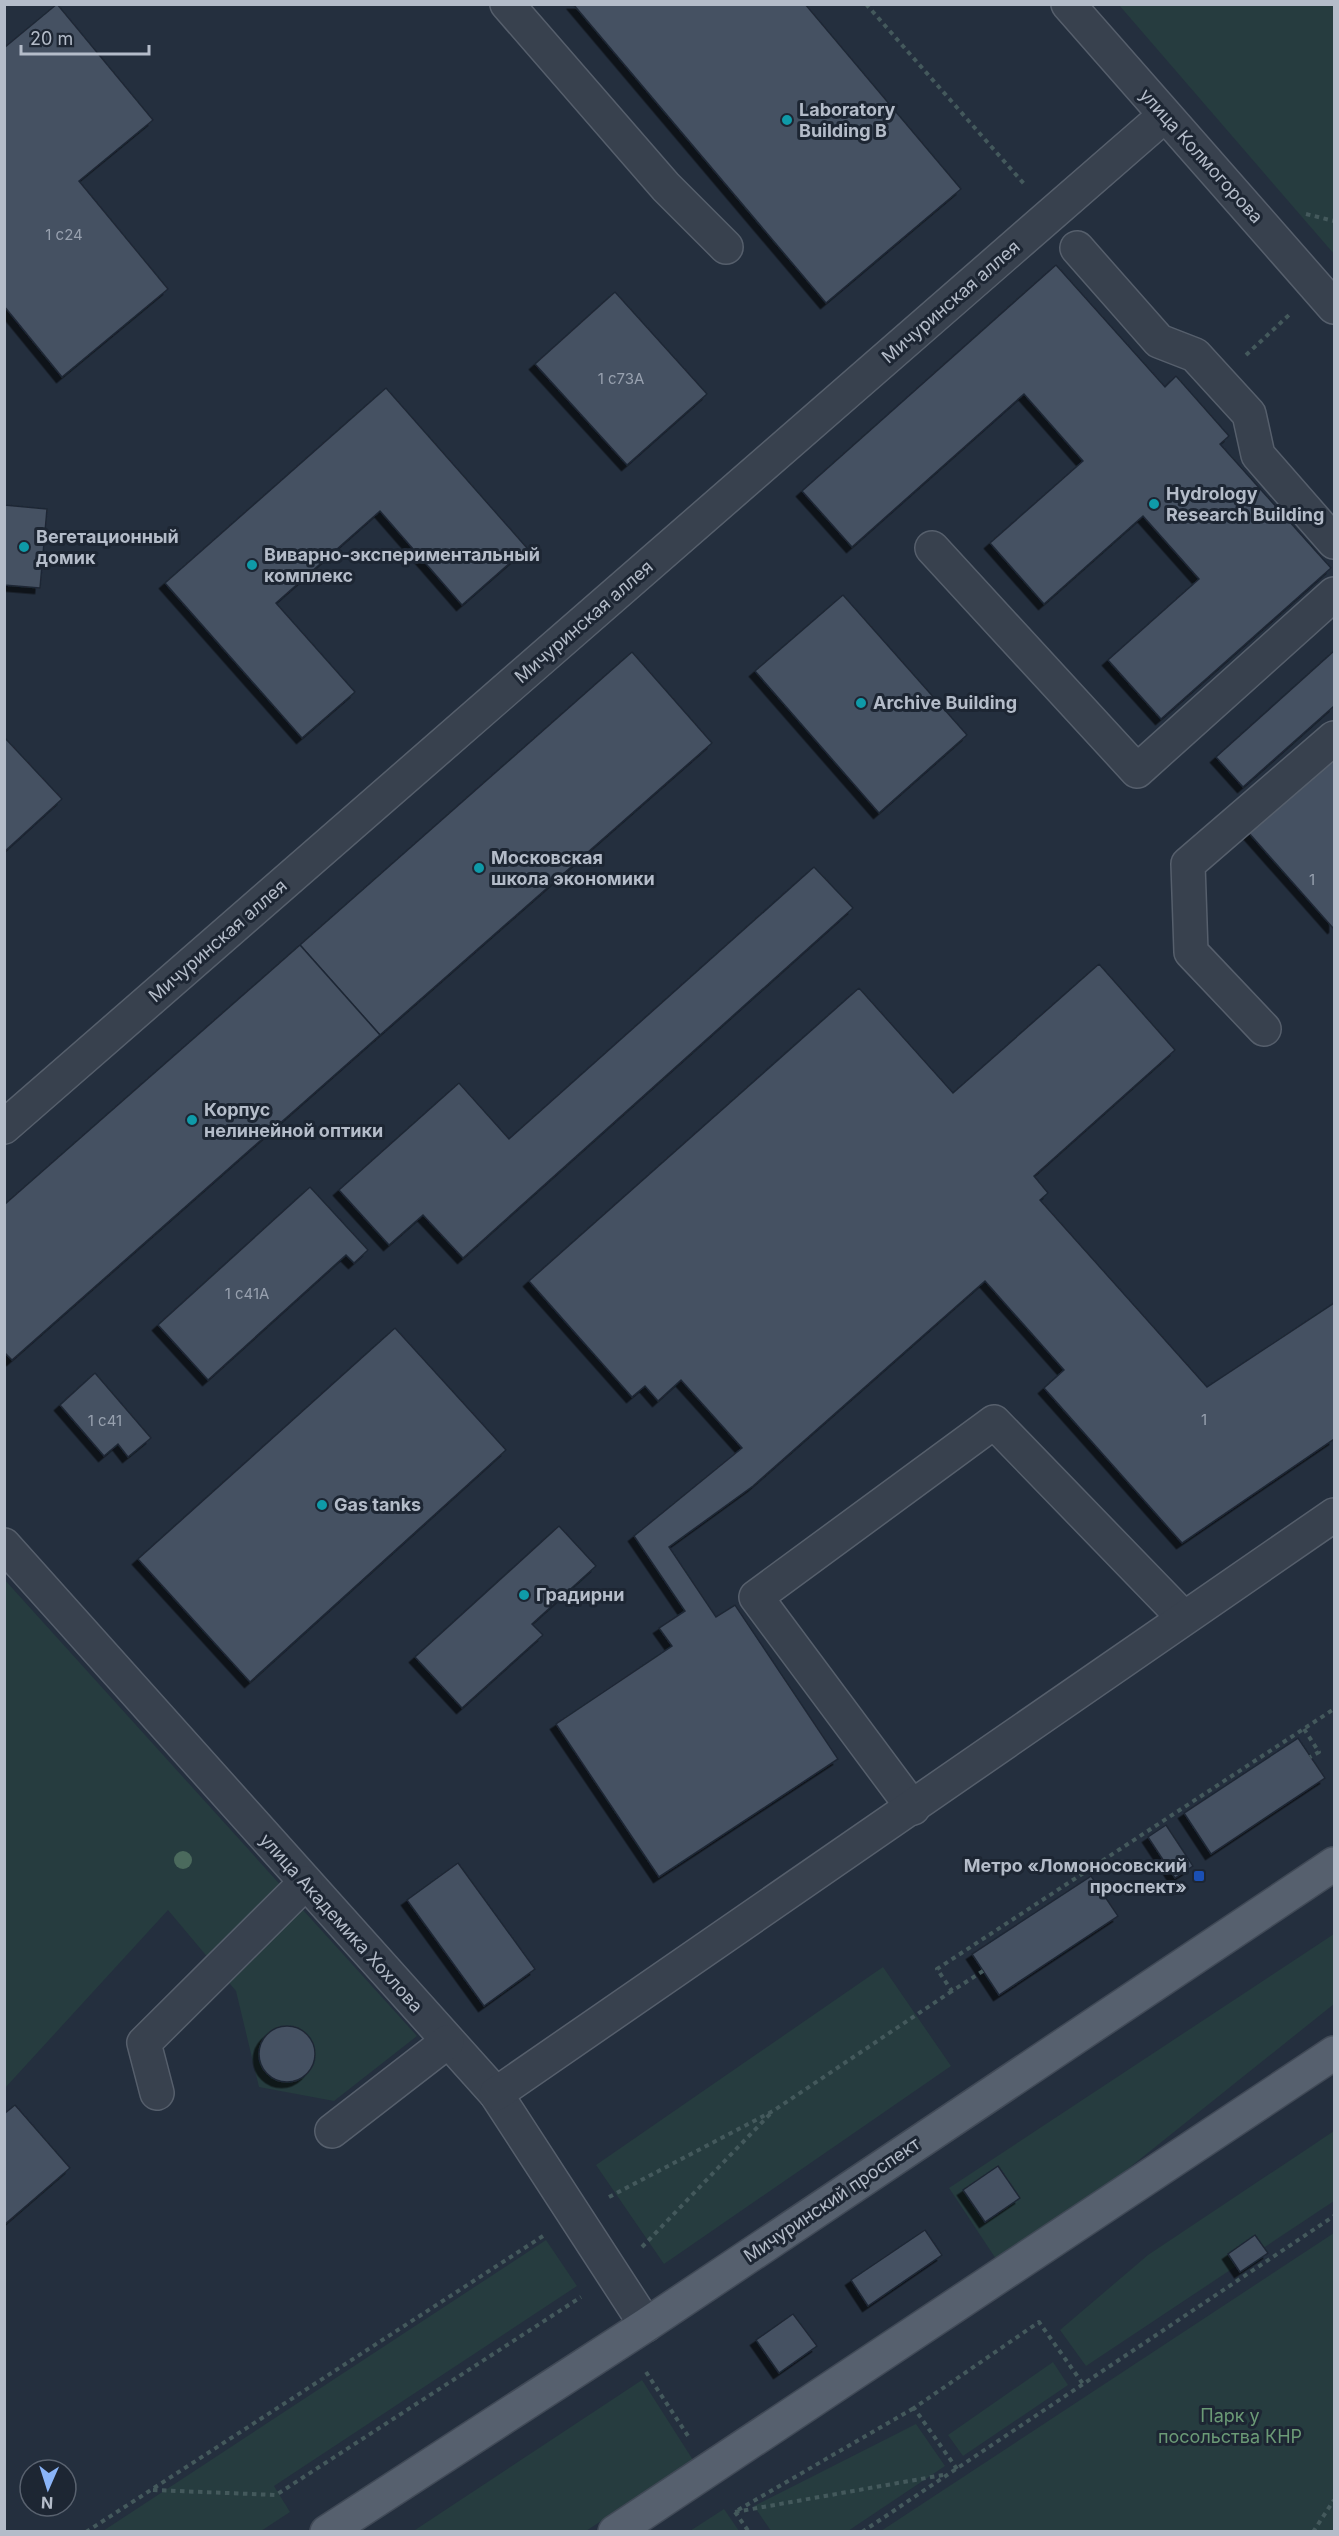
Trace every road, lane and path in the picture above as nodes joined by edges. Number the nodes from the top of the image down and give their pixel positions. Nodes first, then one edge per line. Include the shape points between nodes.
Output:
1 (507, 4) edge
2 (866, 4) edge
3 (1068, 4) edge
4 (1164, 116) junction
5 (1003, 162) dead end
6 (726, 247) dead end
7 (1077, 248) dead end
8 (1335, 307) edge
9 (1292, 312) dead end
10 (1219, 380) junction
11 (1335, 542) edge
12 (932, 548) dead end
13 (1335, 594) edge
14 (1335, 738) edge
15 (1264, 1029) dead end
16 (4, 1127) edge
17 (1335, 1515) edge
18 (4, 1545) edge
19 (1184, 1617) junction
20 (1335, 1709) edge
21 (1304, 1729) junction
22 (1311, 1757) dead end
23 (913, 1808) junction
24 (1335, 1864) edge
25 (305, 1883) junction
26 (983, 1971) dead end
27 (952, 1991) junction
28 (447, 2042) junction
29 (1335, 2053) edge
30 (158, 2092) dead end
31 (496, 2094) junction
32 (773, 2111) junction
33 (332, 2131) dead end
34 (575, 2215) junction
35 (1335, 2216) edge
36 (614, 2275) junction
37 (646, 2325) junction
38 (641, 2364) dead end
39 (1083, 2384) junction
40 (914, 2408) junction
41 (688, 2437) dead end
42 (957, 2469) junction
43 (947, 2474) junction
44 (150, 2490) junction
45 (1335, 2500) edge
46 (735, 2512) junction
47 (86, 2532) edge
48 (327, 2532) edge
49 (615, 2532) edge
50 (749, 2532) edge
51 (862, 2532) edge
52 (1313, 2532) edge

1 - 6 street via 666,187
2 - 5 path
3 - 4 street, улица Колмогорова
4 - 8 street, улица Колмогорова
4 - 16 street, Мичуринская аллея
7 - 10 street via 1159,341 1195,355
9 - 10 path
10 - 11 street via 1249,414 1258,455
12 - 13 street via 1137,771
14 - 15 street via 1188,864 1191,952
17 - 19 street
18 - 25 street, улица Академика Хохлова
19 - 23 street
19 - 23 street via 994,1422 756,1598
20 - 21 path
21 - 22 path via 1319,1752
21 - 27 path via 937,1969
23 - 31 street
24 - 37 main road, Мичуринский проспект
25 - 28 street, улица Академика Хохлова
25 - 30 street via 144,2043
26 - 27 path
27 - 32 path
28 - 31 street, улица Академика Хохлова
28 - 33 street
29 - 49 main road
31 - 34 street, улица Академика Хохлова
32 - 34 path
32 - 36 path
34 - 36 street, улица Академика Хохлова
34 - 44 path
35 - 39 path
36 - 37 street, улица Академика Хохлова
36 - 44 path via 276,2495
37 - 48 main road, Мичуринский проспект
38 - 41 path
39 - 40 path via 1039,2322
39 - 42 path
40 - 42 path
40 - 46 path
42 - 43 path
43 - 46 path
43 - 51 path
44 - 47 path
45 - 52 path
46 - 50 path

